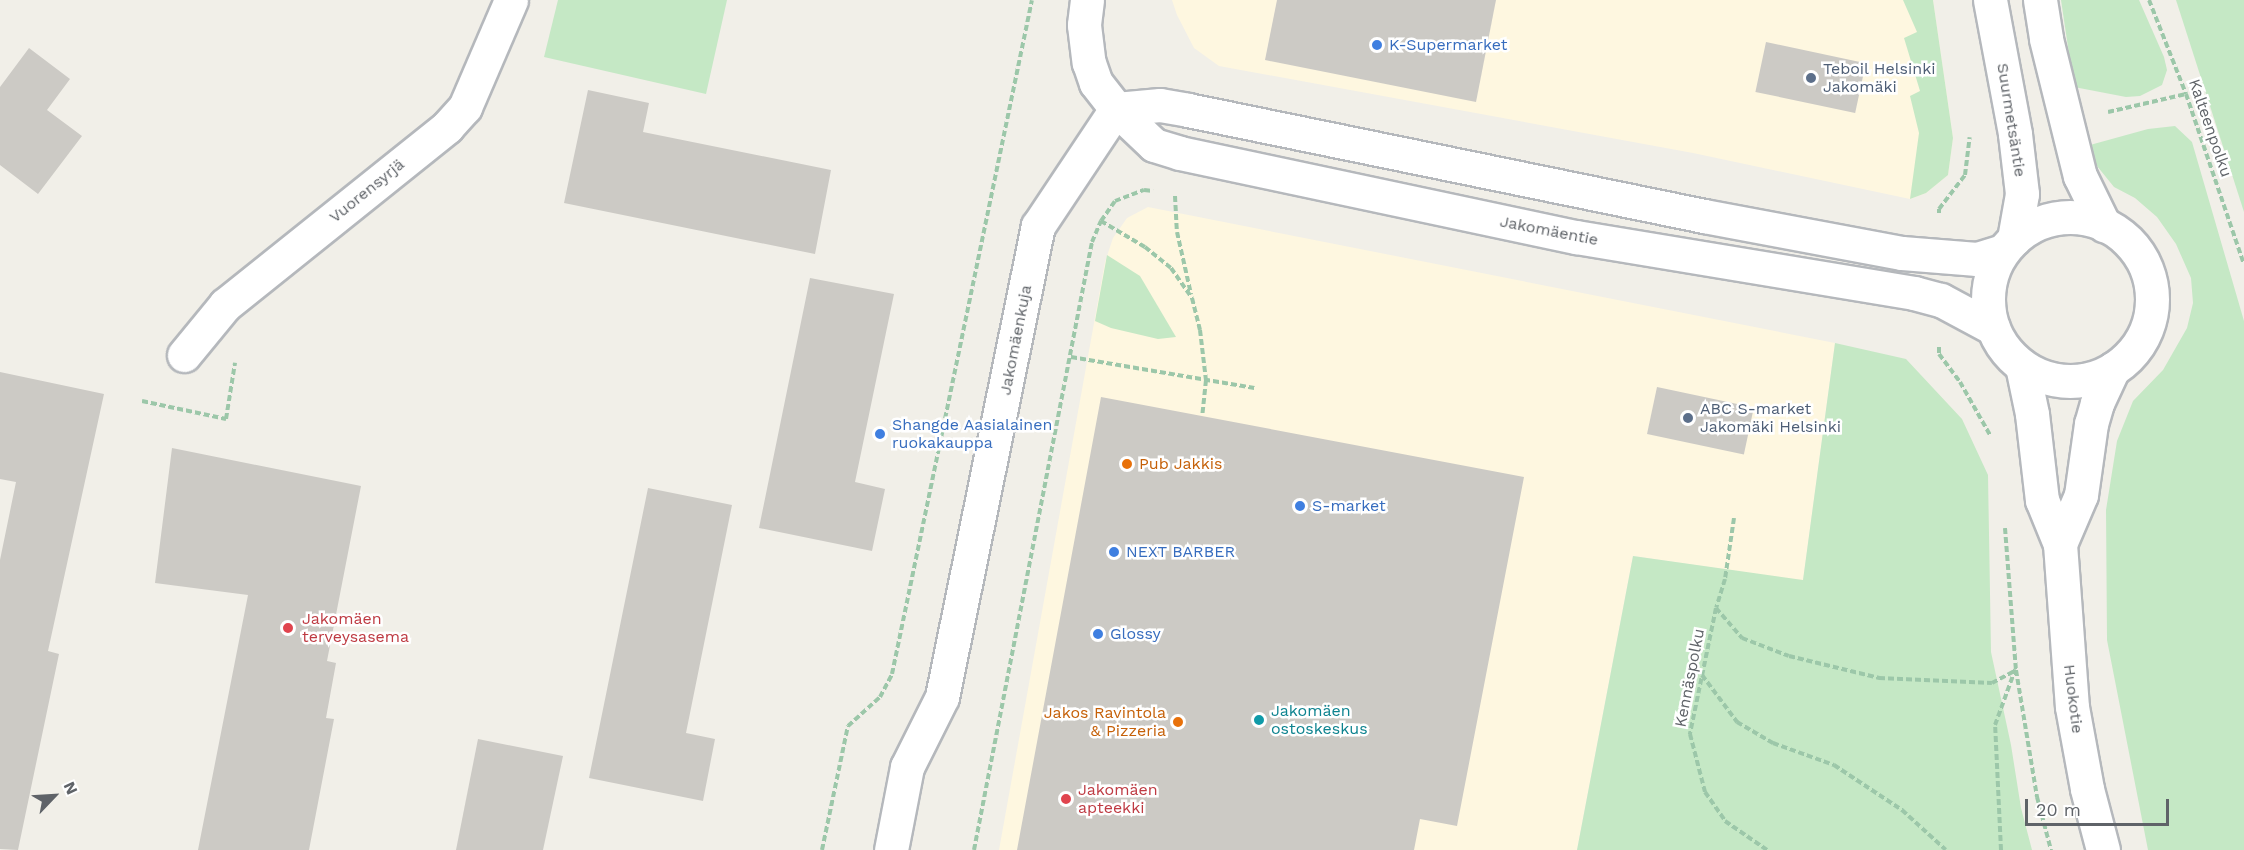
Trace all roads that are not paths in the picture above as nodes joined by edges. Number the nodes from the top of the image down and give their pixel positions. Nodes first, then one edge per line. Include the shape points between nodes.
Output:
1 (511, 0) edge
2 (1087, 0) edge
3 (1990, 0) edge
4 (2040, 0) edge
5 (1116, 109) junction
6 (2104, 225) junction
7 (2009, 245) junction
8 (1993, 328) junction
9 (184, 355) dead end
10 (2022, 366) junction
11 (2113, 369) junction
12 (2060, 544) junction
13 (891, 850) edge
14 (2103, 850) edge

1 - 9 street, Vuorensyrjä via 465,107 447,127 225,305
2 - 5 street, Jakomäentie via 1084,25 1089,63 1096,83
3 - 7 street, Suurmetsäntie via 2022,194
4 - 6 street via 2080,176
5 - 7 street via 1160,105 1188,110 1902,253 1977,259
5 - 8 street, Jakomäentie via 1154,145 1180,153 1576,237 1914,293 1941,300
5 - 13 street, Jakomäenkuja via 1038,226 942,697 907,767
6 - 7 street via 2081,218 2041,222
6 - 11 street via 2118,232 2140,256 2151,286 2152,302 2150,318 2137,347
7 - 8 street via 1995,266 1988,296
8 - 10 street
10 - 11 street via 2067,381 2083,381
10 - 12 street, Huokotie via 2042,500
11 - 12 street, Huokotie via 2091,424 2081,495
12 - 14 street, Huokotie via 2072,707

